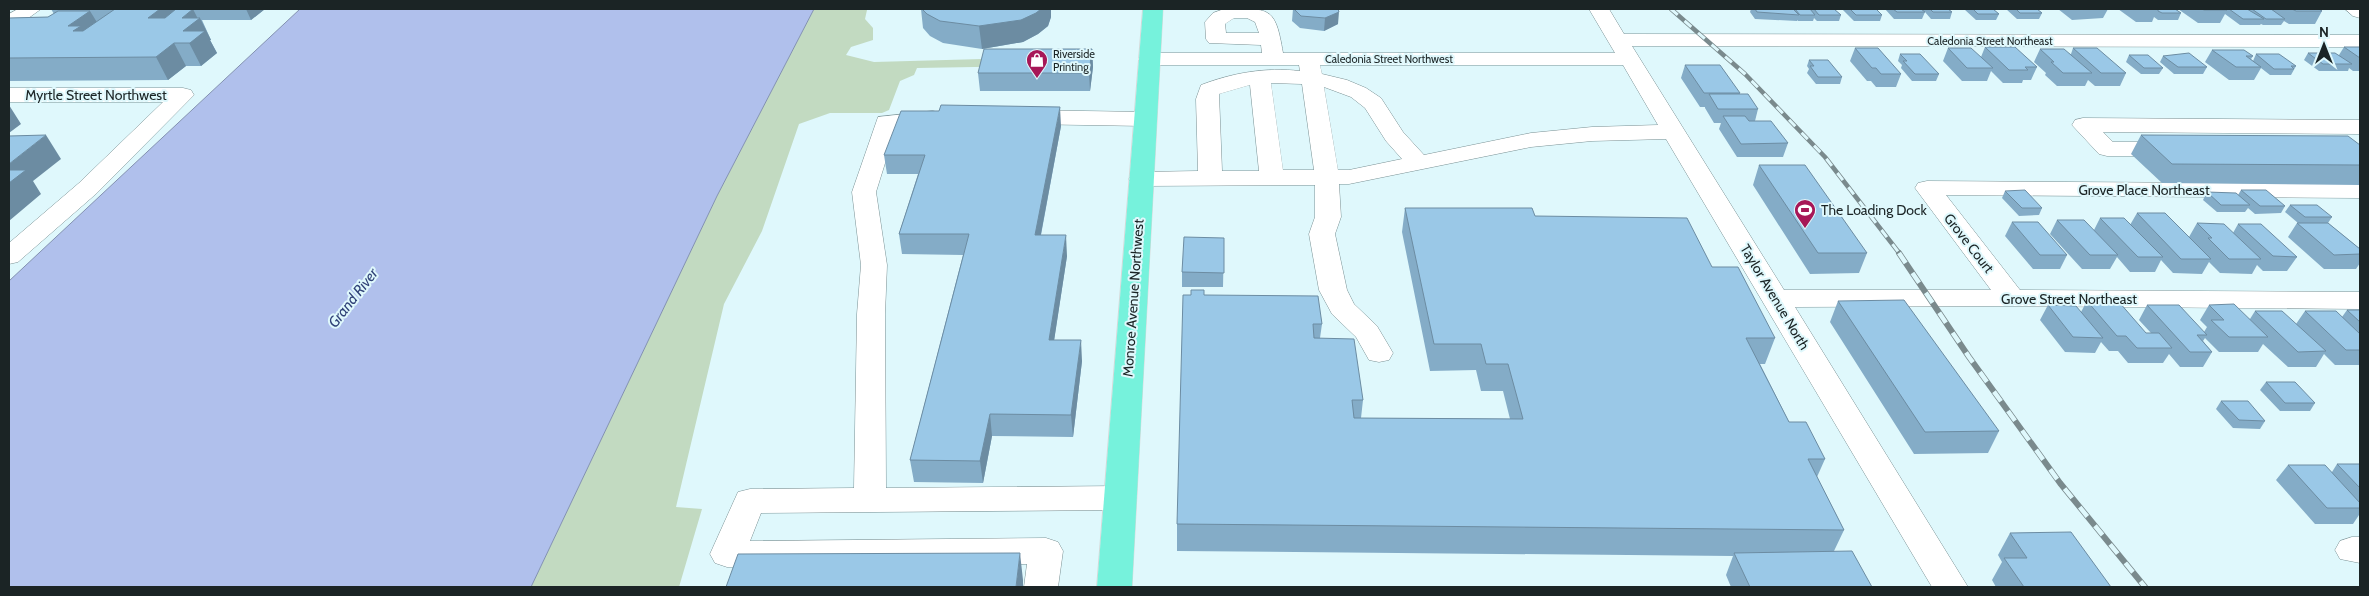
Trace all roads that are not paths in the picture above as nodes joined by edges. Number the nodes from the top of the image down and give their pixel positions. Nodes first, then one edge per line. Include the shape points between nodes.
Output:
1 (1153, 9) edge
2 (1599, 9) edge
3 (2355, 9) edge
4 (2360, 12) edge
5 (32, 18) edge
6 (9, 25) edge
7 (2360, 41) edge
8 (1625, 50) junction
9 (1149, 58) junction
10 (1310, 68) junction
11 (1260, 78) junction
12 (9, 95) edge
13 (962, 117) edge
14 (1000, 117) edge
15 (1145, 119) junction
16 (2360, 127) edge
17 (1675, 132) junction
18 (2196, 150) edge
19 (1419, 163) junction
20 (1327, 177) junction
21 (1210, 178) junction
22 (1272, 178) junction
23 (1141, 179) junction
24 (1927, 188) joint
25 (2360, 191) edge
26 (9, 256) edge
27 (2012, 298) junction
28 (1777, 300) junction
29 (2360, 301) edge
30 (1379, 353) dead end
31 (1120, 498) junction
32 (870, 500) junction
33 (1041, 587) edge
34 (1114, 587) edge
35 (1950, 587) edge

1 - 9 main road, Monroe Avenue Northwest
2 - 8 street, Taylor Avenue North
3 - 4 street
5 - 6 street
7 - 8 street, Caledonia Street Northeast
8 - 10 street, Caledonia Street Northwest
8 - 17 street, Taylor Avenue North
9 - 10 street, Caledonia Street Northwest via 1272,49
9 - 15 main road, Monroe Avenue Northwest
10 - 11 street
10 - 19 street via 1375,104 1391,134
10 - 20 street
11 - 21 street via 1232,80 1209,90
11 - 22 street
12 - 26 street, Myrtle Street Northwest via 183,95 88,188
13 - 32 street via 886,122 864,192 874,265
14 - 15 street
15 - 23 main road, Monroe Avenue Northwest
16 - 18 street via 2082,125 2107,149
17 - 19 street via 1547,138
17 - 28 street, Taylor Avenue North
19 - 20 street via 1360,175
20 - 22 street
20 - 30 street via 1328,217 1322,234 1332,290 1342,308 1367,332
21 - 22 street
21 - 23 street
23 - 31 main road, Monroe Avenue Northwest
24 - 25 street, Grove Place Northeast
24 - 27 street, Grove Court
27 - 28 street, Grove Street Northeast
27 - 29 street, Grove Street Northeast
28 - 35 street, Taylor Avenue North
31 - 32 street
31 - 34 main road, Monroe Avenue Northwest
32 - 33 street via 750,501 727,554 1046,551

